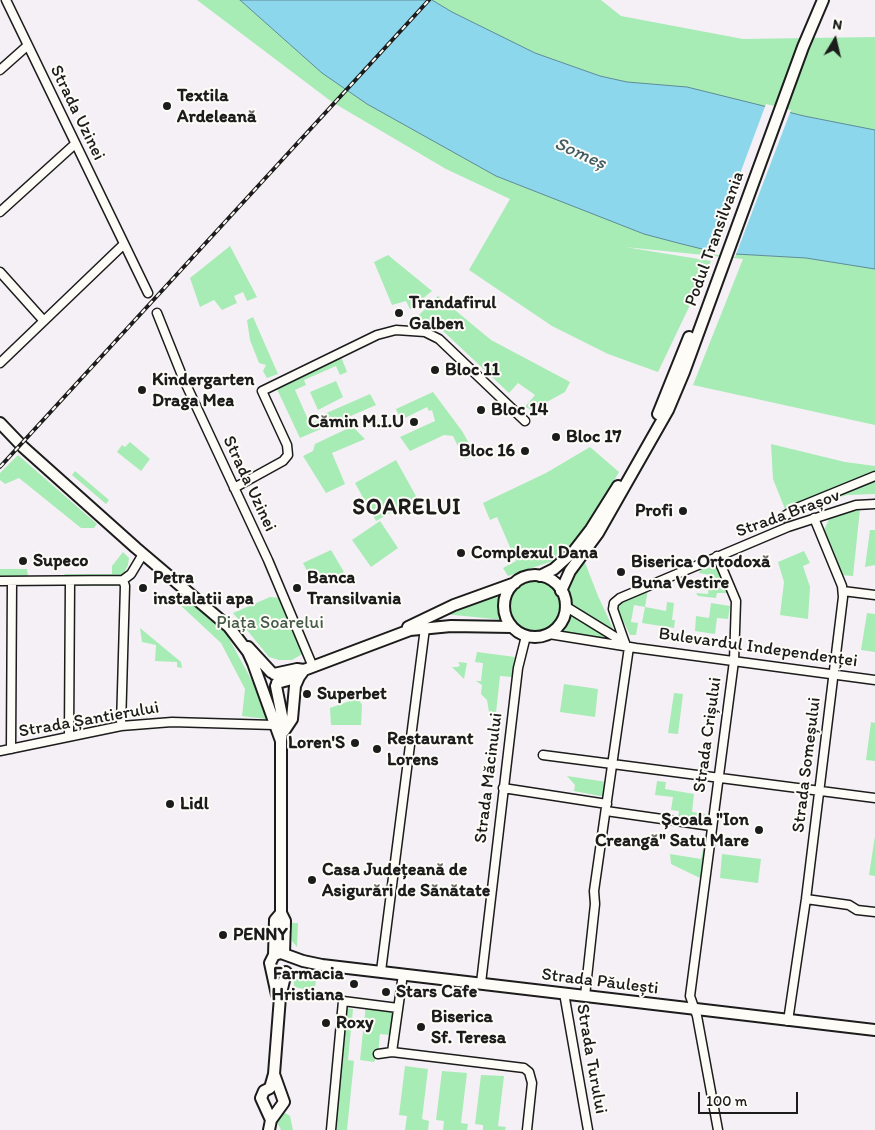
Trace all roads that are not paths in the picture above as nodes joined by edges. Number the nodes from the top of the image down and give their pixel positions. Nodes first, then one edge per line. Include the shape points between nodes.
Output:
1 (6, 0) edge
2 (818, 0) edge
3 (823, 0) edge
4 (27, 46) junction
5 (0, 70) edge
6 (75, 144) junction
7 (0, 212) edge
8 (123, 245) junction
9 (0, 272) edge
10 (148, 294) dead end
11 (157, 313) dead end
12 (44, 321) junction
13 (0, 363) edge
14 (525, 421) dead end
15 (0, 423) edge
16 (875, 476) edge
17 (624, 483) junction
18 (234, 488) junction
19 (875, 504) edge
20 (783, 517) dead end
21 (814, 518) junction
22 (143, 554) junction
23 (717, 556) junction
24 (540, 576) junction
25 (123, 580) junction
26 (0, 581) edge
27 (12, 581) junction
28 (70, 581) junction
29 (516, 582) junction
30 (561, 591) junction
31 (843, 591) junction
32 (875, 595) edge
33 (565, 606) junction
34 (512, 626) junction
35 (425, 628) junction
36 (549, 634) junction
37 (526, 636) junction
38 (238, 637) junction
39 (373, 643) junction
40 (630, 646) junction
41 (734, 661) junction
42 (305, 671) junction
43 (833, 674) junction
44 (258, 679) junction
45 (275, 679) junction
46 (875, 680) edge
47 (263, 690) junction
48 (274, 725) junction
49 (121, 726) junction
50 (69, 736) junction
51 (282, 736) junction
52 (11, 749) junction
53 (0, 751) edge
54 (544, 755) dead end
55 (613, 764) junction
56 (717, 778) junction
57 (503, 788) junction
58 (819, 791) junction
59 (875, 798) edge
60 (606, 808) junction
61 (711, 826) junction
62 (806, 899) junction
63 (875, 912) edge
64 (282, 954) junction
65 (320, 965) junction
66 (274, 970) junction
67 (287, 971) junction
68 (381, 971) junction
69 (403, 974) junction
70 (481, 983) junction
71 (564, 994) junction
72 (585, 996) junction
73 (279, 1008) junction
74 (398, 1008) junction
75 (695, 1010) junction
76 (788, 1021) junction
77 (875, 1030) edge
78 (392, 1052) junction
79 (378, 1054) dead end
80 (274, 1088) junction
81 (271, 1118) edge
82 (331, 1130) edge
83 (527, 1130) edge
84 (588, 1130) edge
85 (718, 1130) edge

1 - 4 street, Strada Uzinei
2 - 17 main road, Podul Transilvania via 780,90 677,370
3 - 17 main road, Podul Transilvania via 684,372 668,410
4 - 5 street
4 - 6 street, Strada Uzinei
6 - 7 street
6 - 8 street, Strada Uzinei
8 - 10 street, Strada Uzinei
8 - 12 street
9 - 12 street
11 - 18 street, Strada Uzinei
12 - 13 street
14 - 18 street via 439,339 425,332 396,330 377,335 262,391 287,445 288,455 283,461
15 - 22 main road
16 - 20 street via 799,507
17 - 24 main road via 574,551 554,569
17 - 30 main road via 598,533 570,571
18 - 42 street, Strada Uzinei via 268,560
19 - 21 street, Strada Brașov via 856,505
21 - 23 street, Strada Brașov
21 - 31 street, Strada Someșului
22 - 25 street via 131,574
22 - 38 main road
23 - 40 street, Strada Brașov via 615,602 613,609
23 - 41 street, Strada Crișului via 736,601
24 - 29 main road
24 - 30 main road via 552,581
25 - 28 street
25 - 49 street
26 - 27 street
27 - 28 street
27 - 52 street
28 - 50 street
29 - 34 main road via 504,601 505,613
29 - 39 main road via 454,605
30 - 33 main road
31 - 32 street
31 - 43 street, Strada Someșului
33 - 36 main road via 562,620
33 - 40 street, Bulevardul Independenței
34 - 35 main road
34 - 37 main road
35 - 39 main road
35 - 68 street
36 - 37 main road, Bulevardul Independenței
36 - 40 street, Bulevardul Independenței
37 - 57 street, Strada Măcinului via 518,668
38 - 44 main road via 248,652
38 - 45 main road
39 - 42 main road
40 - 41 street, Bulevardul Independenței
40 - 55 street
41 - 43 street, Bulevardul Independenței
41 - 56 street, Strada Crișului
42 - 45 main road
42 - 51 main road via 295,686 292,719
43 - 46 street, Bulevardul Independenței
43 - 58 street, Strada Someșului
44 - 45 main road via 263,673
44 - 47 main road
45 - 47 main road via 270,690
45 - 51 main road via 282,707
47 - 48 main road
48 - 49 street, Strada Șantierului via 172,722
48 - 51 main road
49 - 50 street, Strada Șantierului
50 - 52 street, Strada Șantierului
51 - 64 main road via 281,913 285,921
52 - 53 street, Strada Șantierului
54 - 55 street
55 - 56 street
55 - 60 street
56 - 58 street
56 - 61 street, Strada Crișului
57 - 60 street
57 - 70 street, Strada Măcinului
58 - 59 street
58 - 62 street, Strada Someșului
60 - 61 street
60 - 72 street via 594,891
61 - 75 street, Strada Crișului via 690,996
62 - 63 street
62 - 76 street, Strada Someșului
64 - 65 main road, Strada Păulești
64 - 66 main road via 270,963
64 - 67 main road via 290,962
65 - 67 main road, Strada Păulești via 304,965
65 - 68 main road, Strada Păulești
66 - 67 main road via 279,973
66 - 73 main road
67 - 73 main road
68 - 69 main road, Strada Păulești
69 - 70 main road, Strada Păulești
69 - 74 street
70 - 71 main road, Strada Păulești
71 - 72 main road, Strada Păulești
71 - 84 street, Strada Turului
72 - 75 main road, Strada Păulești
73 - 80 main road
74 - 78 street
74 - 82 street via 343,1001
75 - 76 main road, Strada Păulești
75 - 85 street, Strada Crișului
76 - 77 main road, Strada Păulești
78 - 79 street
78 - 83 street via 524,1068 529,1072 532,1083
80 - 81 main road via 283,1094 284,1102
80 - 81 main road via 264,1091 260,1098

